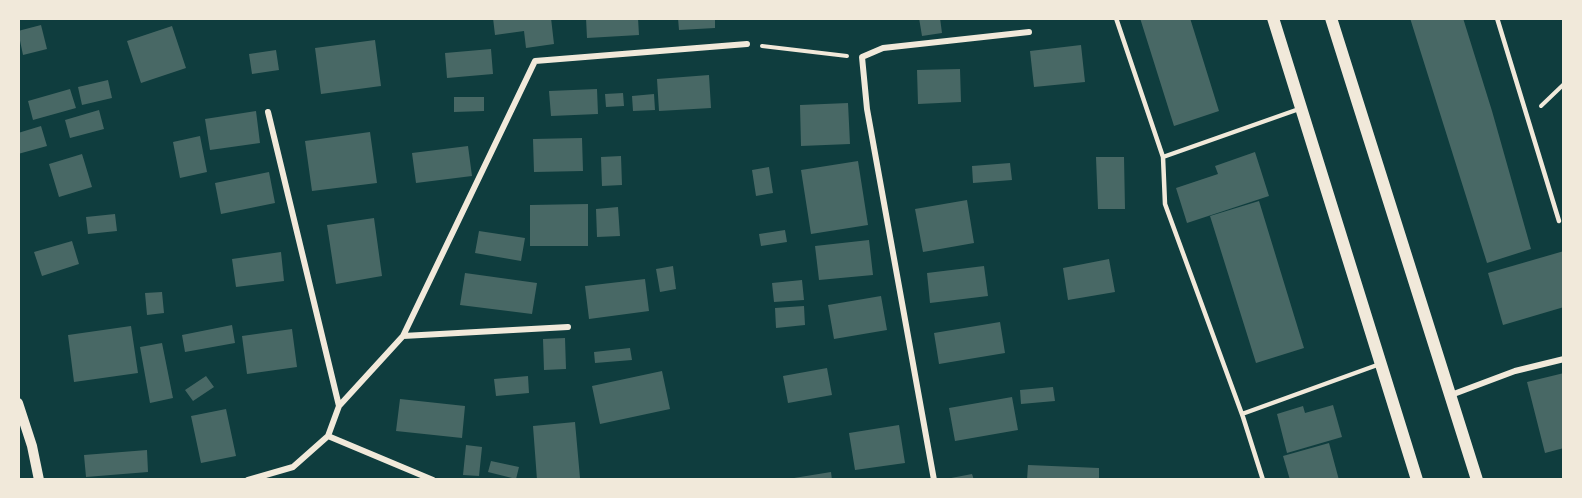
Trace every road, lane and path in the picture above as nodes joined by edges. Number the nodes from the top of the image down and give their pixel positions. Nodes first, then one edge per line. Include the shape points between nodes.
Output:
1 (1116, 18) edge
2 (1273, 18) edge
3 (1331, 18) edge
4 (1497, 18) edge
5 (1029, 32) dead end
6 (747, 44) joint
7 (862, 57) junction
8 (1564, 84) edge
9 (1300, 109) junction
10 (268, 112) dead end
11 (1528, 119) junction
12 (1163, 157) junction
13 (1559, 221) dead end
14 (568, 327) dead end
15 (402, 336) junction
16 (1564, 359) edge
17 (1380, 363) junction
18 (1451, 394) junction
19 (18, 403) edge
20 (339, 406) junction
21 (1242, 414) junction
22 (328, 436) junction
23 (39, 480) edge
24 (248, 480) edge
25 (433, 480) edge
26 (934, 480) edge
27 (1263, 480) edge
28 (1417, 480) edge
29 (1477, 480) edge

1 - 12 lane
2 - 9 main road
3 - 18 main road
4 - 11 lane
5 - 7 street via 883,48
6 - 7 path
6 - 15 street via 535,61
7 - 26 street via 867,109
8 - 11 path
9 - 12 lane
9 - 17 main road
10 - 20 street
11 - 13 lane
12 - 21 lane via 1165,204
14 - 15 street
15 - 20 street
16 - 18 street via 1515,371
17 - 21 lane
17 - 28 main road
18 - 29 main road
19 - 23 street
20 - 22 street
21 - 27 lane
22 - 24 street via 293,467
22 - 25 street

